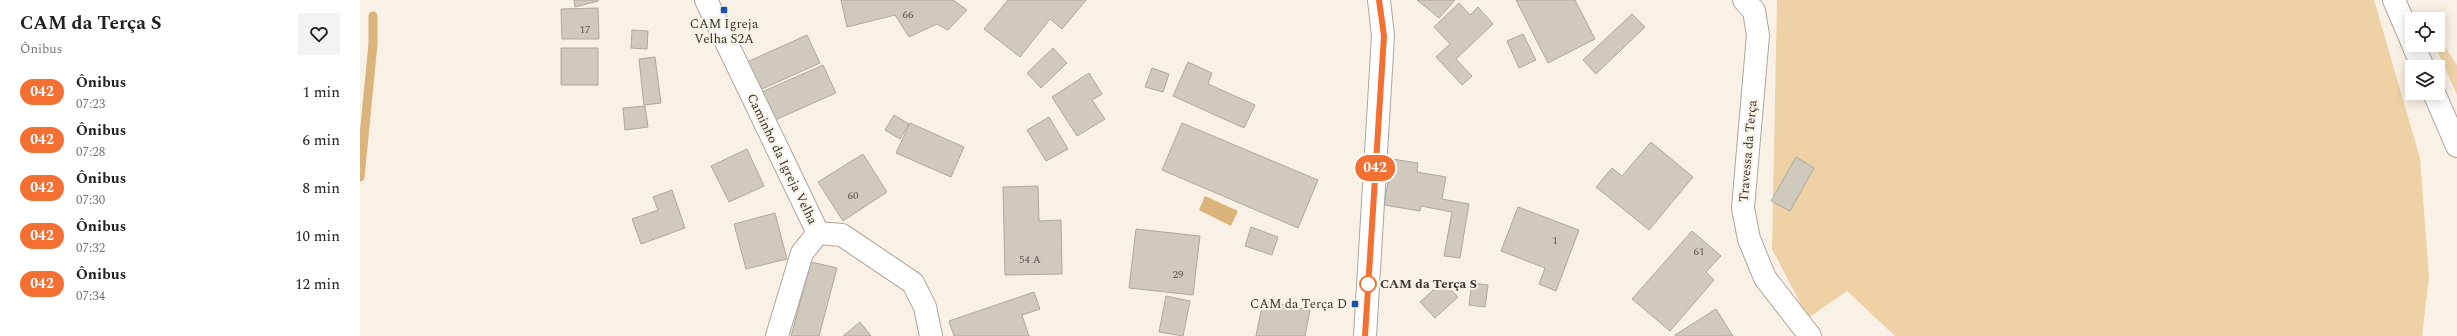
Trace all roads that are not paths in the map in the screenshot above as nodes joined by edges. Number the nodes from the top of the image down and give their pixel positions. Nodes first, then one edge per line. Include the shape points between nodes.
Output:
1 (706, 0) edge
2 (1379, 0) edge
3 (1744, 0) edge
4 (2394, 0) edge
5 (2405, 26) edge
6 (2437, 100) edge
7 (2457, 146) edge
8 (818, 233) junction
9 (777, 336) edge
10 (931, 336) edge
11 (1365, 336) edge
12 (1810, 336) edge

1 - 8 street, Caminho da Igreja Velha
2 - 11 street via 1384,36
3 - 12 street, Travessa da Terça via 1754,11 1758,35 1743,208 1749,239 1765,278
4 - 5 street
6 - 7 street
8 - 9 street via 802,252
8 - 10 street, Caminho da Igreja Velha via 842,235 913,283 926,307

